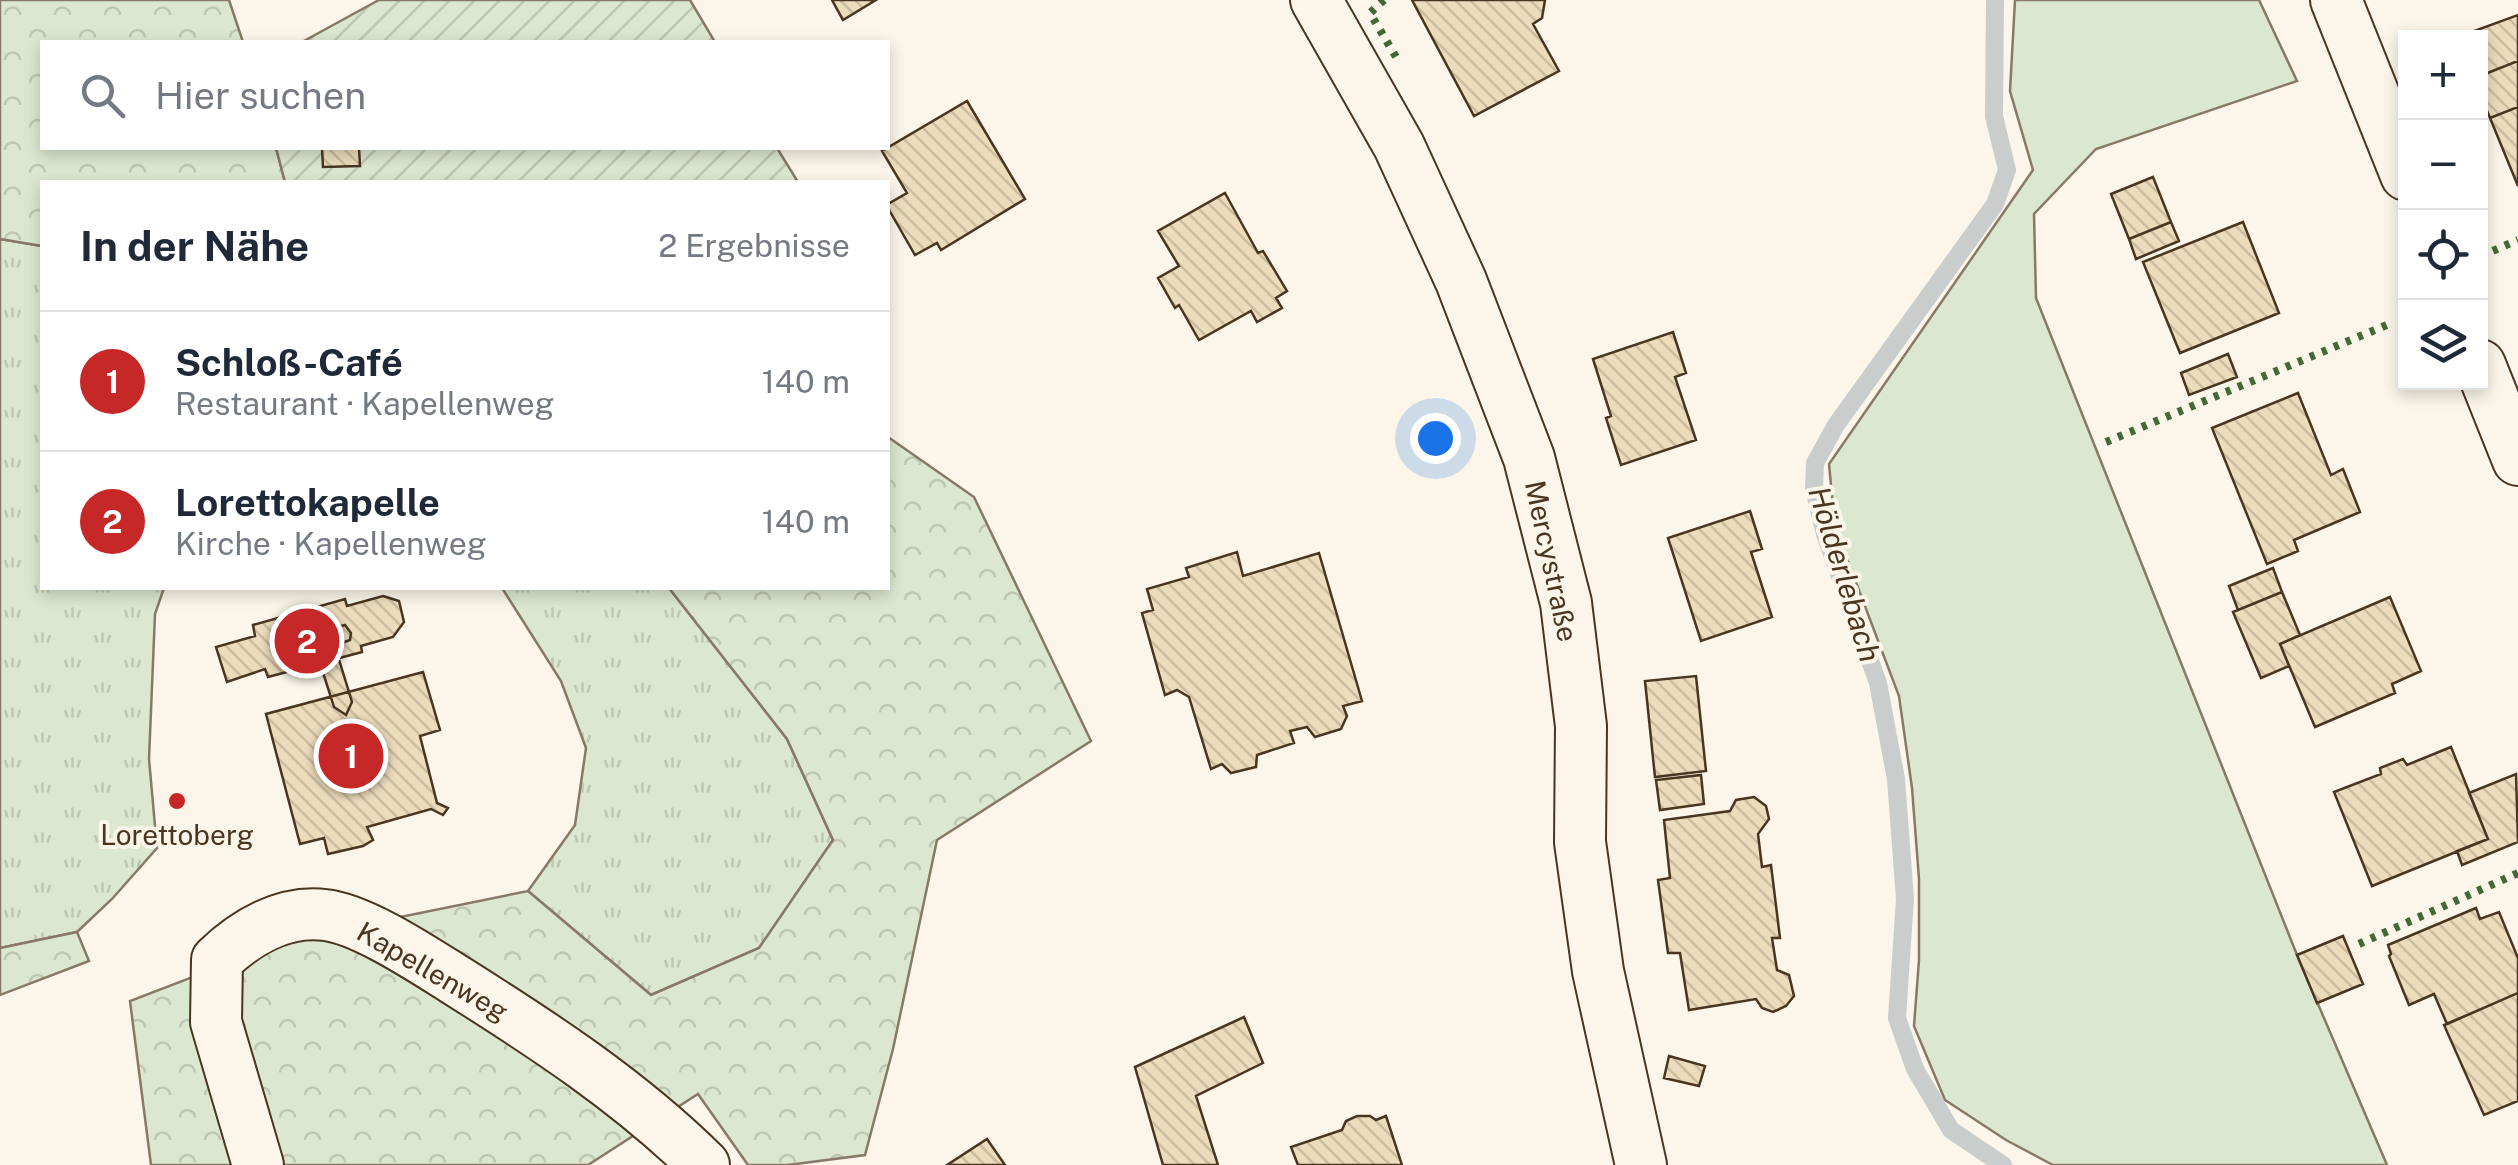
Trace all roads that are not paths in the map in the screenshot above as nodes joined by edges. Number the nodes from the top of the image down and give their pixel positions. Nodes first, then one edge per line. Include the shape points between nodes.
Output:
1 (1316, 0) edge
2 (2336, 0) edge
3 (2398, 155) edge
4 (2488, 385) edge
5 (2518, 460) edge
6 (258, 1165) edge
7 (704, 1165) edge
8 (1641, 1165) edge

1 - 8 street, Mercystraße via 1399,146 1461,281 1529,458 1566,602 1581,726 1580,842 1598,971
2 - 3 street
4 - 5 street
6 - 7 street, Kapellenweg via 216,1022 217,960 241,937 277,920 320,914 414,953 570,1053

